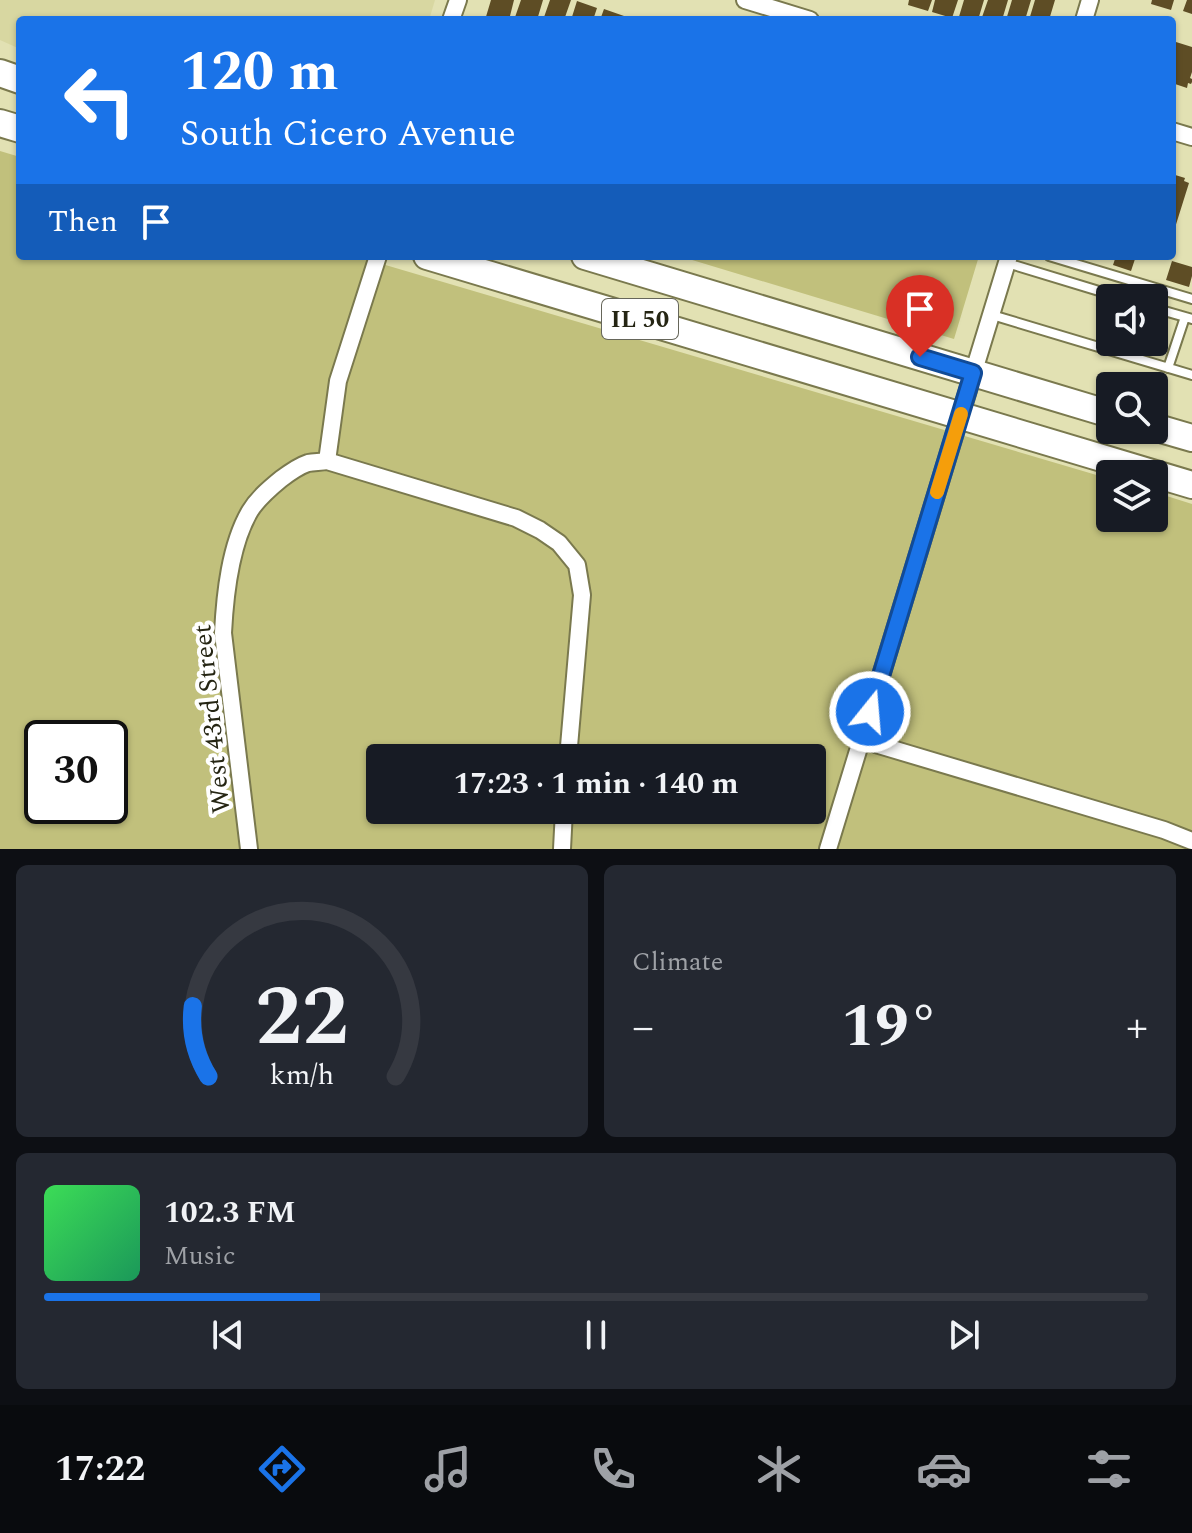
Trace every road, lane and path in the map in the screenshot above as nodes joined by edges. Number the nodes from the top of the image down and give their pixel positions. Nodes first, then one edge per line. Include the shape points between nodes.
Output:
1 (745, 0) edge
2 (797, 16) edge
3 (377, 260) edge
4 (440, 260) edge
5 (598, 260) edge
6 (1008, 260) edge
7 (1011, 260) edge
8 (1062, 260) edge
9 (1096, 289) edge
10 (1192, 299) edge
11 (1168, 312) edge
12 (991, 315) junction
13 (1189, 318) edge
14 (1168, 368) junction
15 (973, 373) junction
16 (1192, 375) edge
17 (1096, 410) edge
18 (961, 415) junction
19 (1168, 431) edge
20 (1192, 438) edge
21 (327, 461) junction
22 (1192, 485) edge
23 (862, 740) junction
24 (569, 744) edge
25 (563, 824) edge
26 (1192, 841) edge
27 (249, 849) edge
28 (562, 849) edge
29 (828, 849) edge

1 - 2 street
3 - 21 street via 338,381
4 - 18 main road, IL 50
5 - 15 main road, IL 50
6 - 12 street
7 - 9 lane
8 - 10 lane
11 - 13 lane
12 - 14 lane
12 - 15 street
13 - 14 lane
14 - 16 lane
15 - 17 main road, IL 50
15 - 18 street
18 - 22 main road, IL 50
18 - 23 street
19 - 20 main road
21 - 24 street via 516,518 559,543 577,565 582,595
21 - 27 street, West 43rd Street via 308,463 267,491 251,510 230,570 223,633
23 - 26 street
23 - 29 street
25 - 28 street

